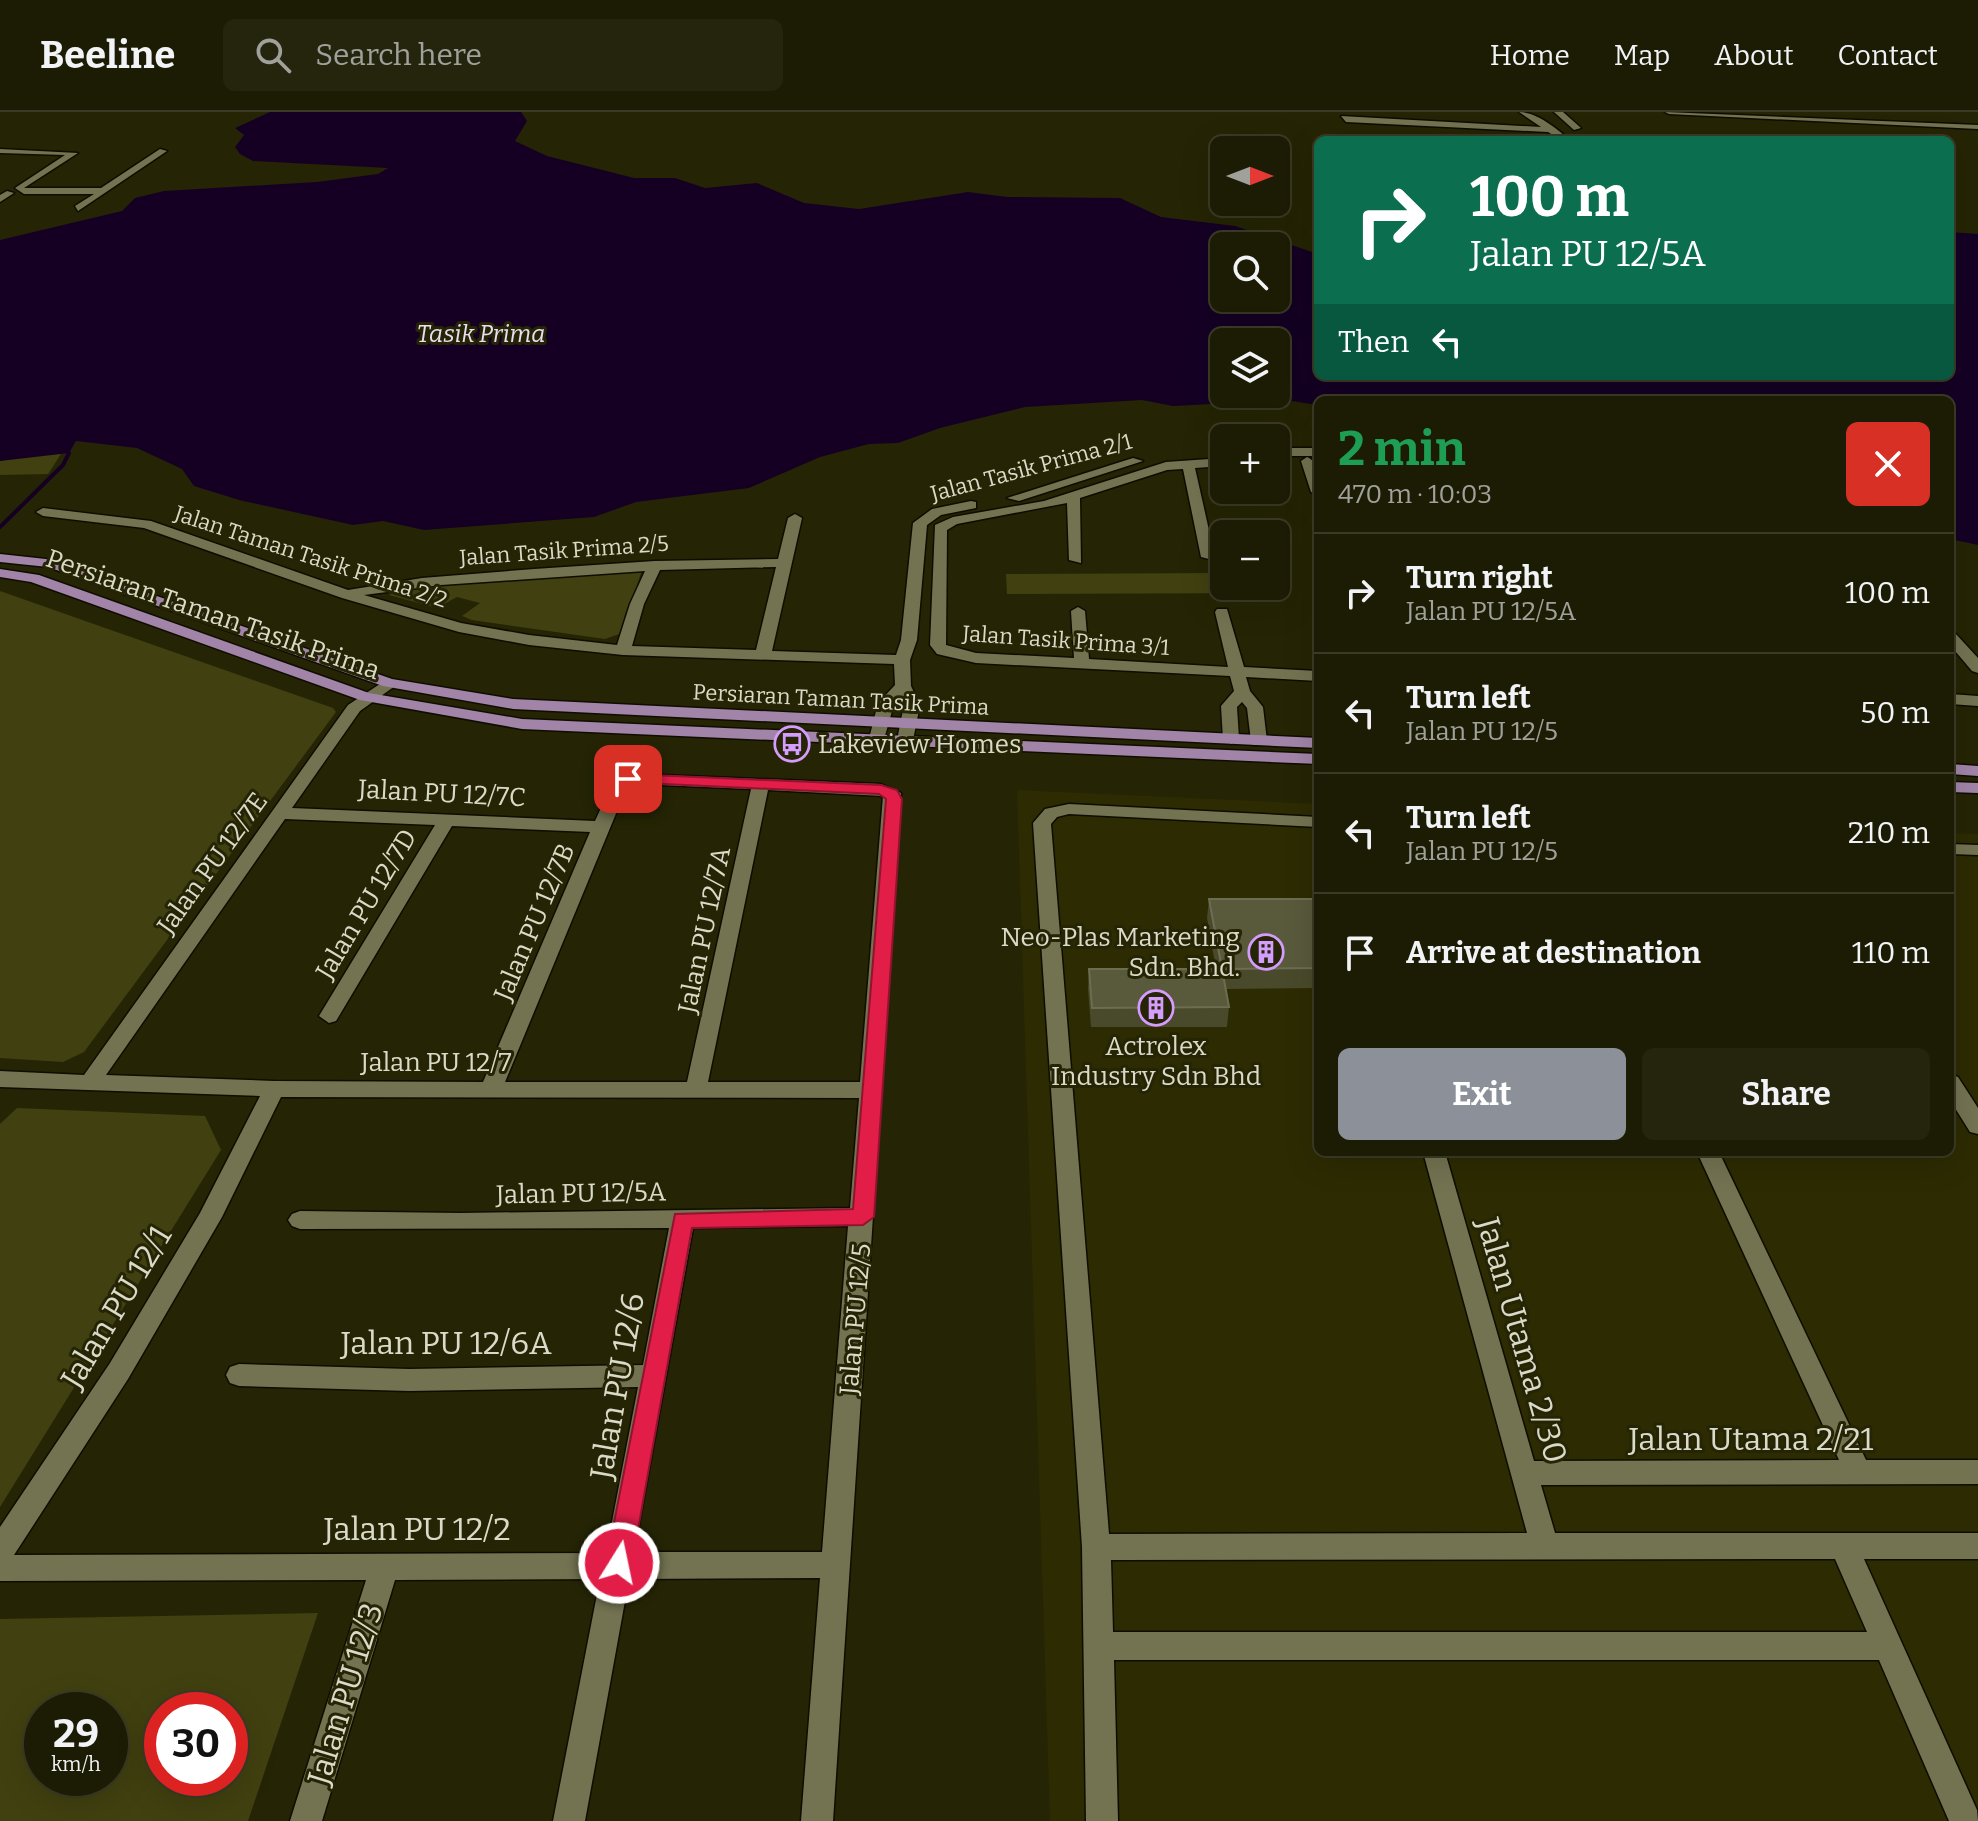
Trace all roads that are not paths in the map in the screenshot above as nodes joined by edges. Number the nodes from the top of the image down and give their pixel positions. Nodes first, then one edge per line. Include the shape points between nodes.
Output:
1 (1523, 112) edge
2 (1539, 112) edge
3 (1558, 112) edge
4 (1673, 112) edge
5 (1879, 112) edge
6 (1943, 112) edge
7 (1743, 114) edge
8 (1810, 115) edge
9 (1879, 122) junction
10 (1543, 123) junction
11 (1524, 125) junction
12 (1947, 125) junction
13 (1978, 127) edge
14 (1577, 128) dead end
15 (1554, 129) junction
16 (1562, 136) edge
17 (0, 151) edge
18 (163, 151) dead end
19 (104, 191) junction
20 (10, 192) edge
21 (78, 208) dead end
22 (1210, 453) edge
23 (1290, 454) edge
24 (1314, 458) edge
25 (1290, 460) edge
26 (1210, 463) edge
27 (1188, 464) junction
28 (1073, 497) junction
29 (43, 512) dead end
30 (795, 518) dead end
31 (1208, 557) dead end
32 (0, 558) edge
33 (1076, 560) dead end
34 (784, 563) junction
35 (655, 565) junction
36 (0, 573) edge
37 (347, 595) junction
38 (1078, 611) dead end
39 (1222, 612) dead end
40 (1954, 641) edge
41 (623, 650) junction
42 (763, 655) junction
43 (902, 660) junction
44 (1082, 665) junction
45 (1978, 668) edge
46 (1237, 673) junction
47 (1314, 676) edge
48 (389, 683) junction
49 (903, 686) junction
50 (1242, 692) junction
51 (366, 697) junction
52 (1954, 699) edge
53 (1978, 701) edge
54 (879, 731) junction
55 (907, 732) junction
56 (1231, 739) junction
57 (1259, 741) junction
58 (1314, 743) edge
59 (1314, 759) edge
60 (1954, 769) edge
61 (1978, 771) edge
62 (628, 779) joint
63 (761, 782) junction
64 (1954, 787) edge
65 (1978, 788) edge
66 (280, 813) junction
67 (447, 820) junction
68 (1314, 822) edge
69 (603, 827) junction
70 (1954, 849) edge
71 (1978, 850) edge
72 (329, 1016) dead end
73 (0, 1079) edge
74 (89, 1084) junction
75 (1954, 1088) edge
76 (274, 1089) junction
77 (491, 1089) junction
78 (696, 1089) junction
79 (871, 1090) junction
80 (1978, 1126) edge
81 (1435, 1156) edge
82 (1710, 1156) edge
83 (863, 1217) junction
84 (300, 1220) dead end
85 (683, 1220) junction
86 (239, 1375) dead end
87 (653, 1376) junction
88 (1858, 1472) junction
89 (1978, 1472) edge
90 (1524, 1473) junction
91 (1978, 1546) edge
92 (1096, 1547) junction
93 (1545, 1547) junction
94 (1844, 1547) junction
95 (0, 1551) edge
96 (619, 1563) junction
97 (836, 1565) junction
98 (384, 1567) junction
99 (0, 1568) edge
100 (1098, 1646) junction
101 (1888, 1646) junction
102 (306, 1821) edge
103 (569, 1821) edge
104 (817, 1821) edge
105 (1102, 1821) edge
106 (1966, 1821) edge

1 - 10 street
2 - 15 street
3 - 14 street
4 - 7 street
5 - 9 street
6 - 12 street
7 - 8 street
8 - 9 street
9 - 12 street
10 - 11 street
10 - 15 street
11 - 15 street
11 - 15 street via 1344,118
12 - 13 street
15 - 16 street
17 - 20 street via 74,153
18 - 19 street
19 - 20 street
19 - 21 street
22 - 43 street, Jalan Tasik Prima 2/1 via 1126,463 1031,495 937,512 920,523 909,640
23 - 24 street
24 - 25 street
26 - 27 street, Jalan Tasik Prima 3/1
27 - 28 street, Jalan Tasik Prima 3/1 via 1128,476
27 - 31 street
28 - 33 street
28 - 44 street, Jalan Tasik Prima 3/1 via 940,528 936,635 942,651 959,656
29 - 37 street, Jalan Taman Tasik Prima 2/2 via 146,524
30 - 34 street
32 - 48 main road, Persiaran Taman Tasik Prima via 50,563
34 - 35 street, Jalan Tasik Prima 2/5
34 - 42 street
35 - 37 street, Jalan Tasik Prima 2/5 via 399,584
35 - 41 street
36 - 51 main road, Persiaran Taman Tasik Prima via 34,578
37 - 41 street, Jalan Taman Tasik Prima 2/2 via 459,627
38 - 44 street
39 - 46 street
40 - 45 street
41 - 42 street, Jalan Taman Tasik Prima 2/2
42 - 43 street, Jalan Taman Tasik Prima 2/2
43 - 49 street, Jalan Tasik Prima 2/1
44 - 46 street, Jalan Tasik Prima 3/1
46 - 47 street, Jalan Tasik Prima 3/1
46 - 50 street
48 - 51 street, Jalan PU 12/7E
48 - 54 main road, Persiaran Taman Tasik Prima via 513,704
49 - 54 street via 886,703
49 - 55 street, Jalan Tasik Prima 2/1 via 912,705
50 - 56 street via 1229,706
50 - 57 street via 1255,707
51 - 54 main road, Persiaran Taman Tasik Prima via 522,724
51 - 66 street, Jalan PU 12/7E
52 - 53 street
54 - 55 main road, Persiaran Taman Tasik Prima
55 - 56 main road, Persiaran Taman Tasik Prima
55 - 59 main road, Persiaran Taman Tasik Prima
56 - 57 main road, Persiaran Taman Tasik Prima
57 - 58 main road, Persiaran Taman Tasik Prima
60 - 61 main road
62 - 63 street, Jalan PU 12/5
62 - 69 street, Jalan PU 12/7B via 620,783
63 - 78 street, Jalan PU 12/7A
63 - 79 street, Jalan PU 12/5 via 892,793
64 - 65 main road
66 - 67 street, Jalan PU 12/7C
66 - 74 street, Jalan PU 12/7E
67 - 69 street, Jalan PU 12/7C
67 - 72 street, Jalan PU 12/7D
68 - 92 street via 1069,809 1051,813 1042,823
69 - 77 street, Jalan PU 12/7B
70 - 71 street
73 - 74 street, Jalan PU 12/7
74 - 76 street, Jalan PU 12/7
75 - 80 street
76 - 77 street, Jalan PU 12/7
76 - 95 street, Jalan PU 12/1 via 180,1269
77 - 78 street, Jalan PU 12/7
78 - 79 street, Jalan PU 12/7
79 - 83 street, Jalan PU 12/5
81 - 90 street, Jalan Utama 2/30
82 - 88 street
83 - 85 street, Jalan PU 12/5A
83 - 97 street, Jalan PU 12/5
84 - 85 street, Jalan PU 12/5A
85 - 87 street, Jalan PU 12/6
86 - 87 street, Jalan PU 12/6A via 409,1380
87 - 96 street, Jalan PU 12/6
88 - 89 street, Jalan Utama 2/21
88 - 90 street, Jalan Utama 2/21
90 - 93 street, Jalan Utama 2/30
91 - 94 street
92 - 93 street
92 - 100 street
93 - 94 street
94 - 101 street
96 - 97 street, Jalan PU 12/2
96 - 98 street, Jalan PU 12/2
96 - 103 street, Jalan PU 12/6
97 - 104 street, Jalan PU 12/5
98 - 99 street, Jalan PU 12/2
98 - 102 street, Jalan PU 12/3
100 - 101 street
100 - 105 street
101 - 106 street

